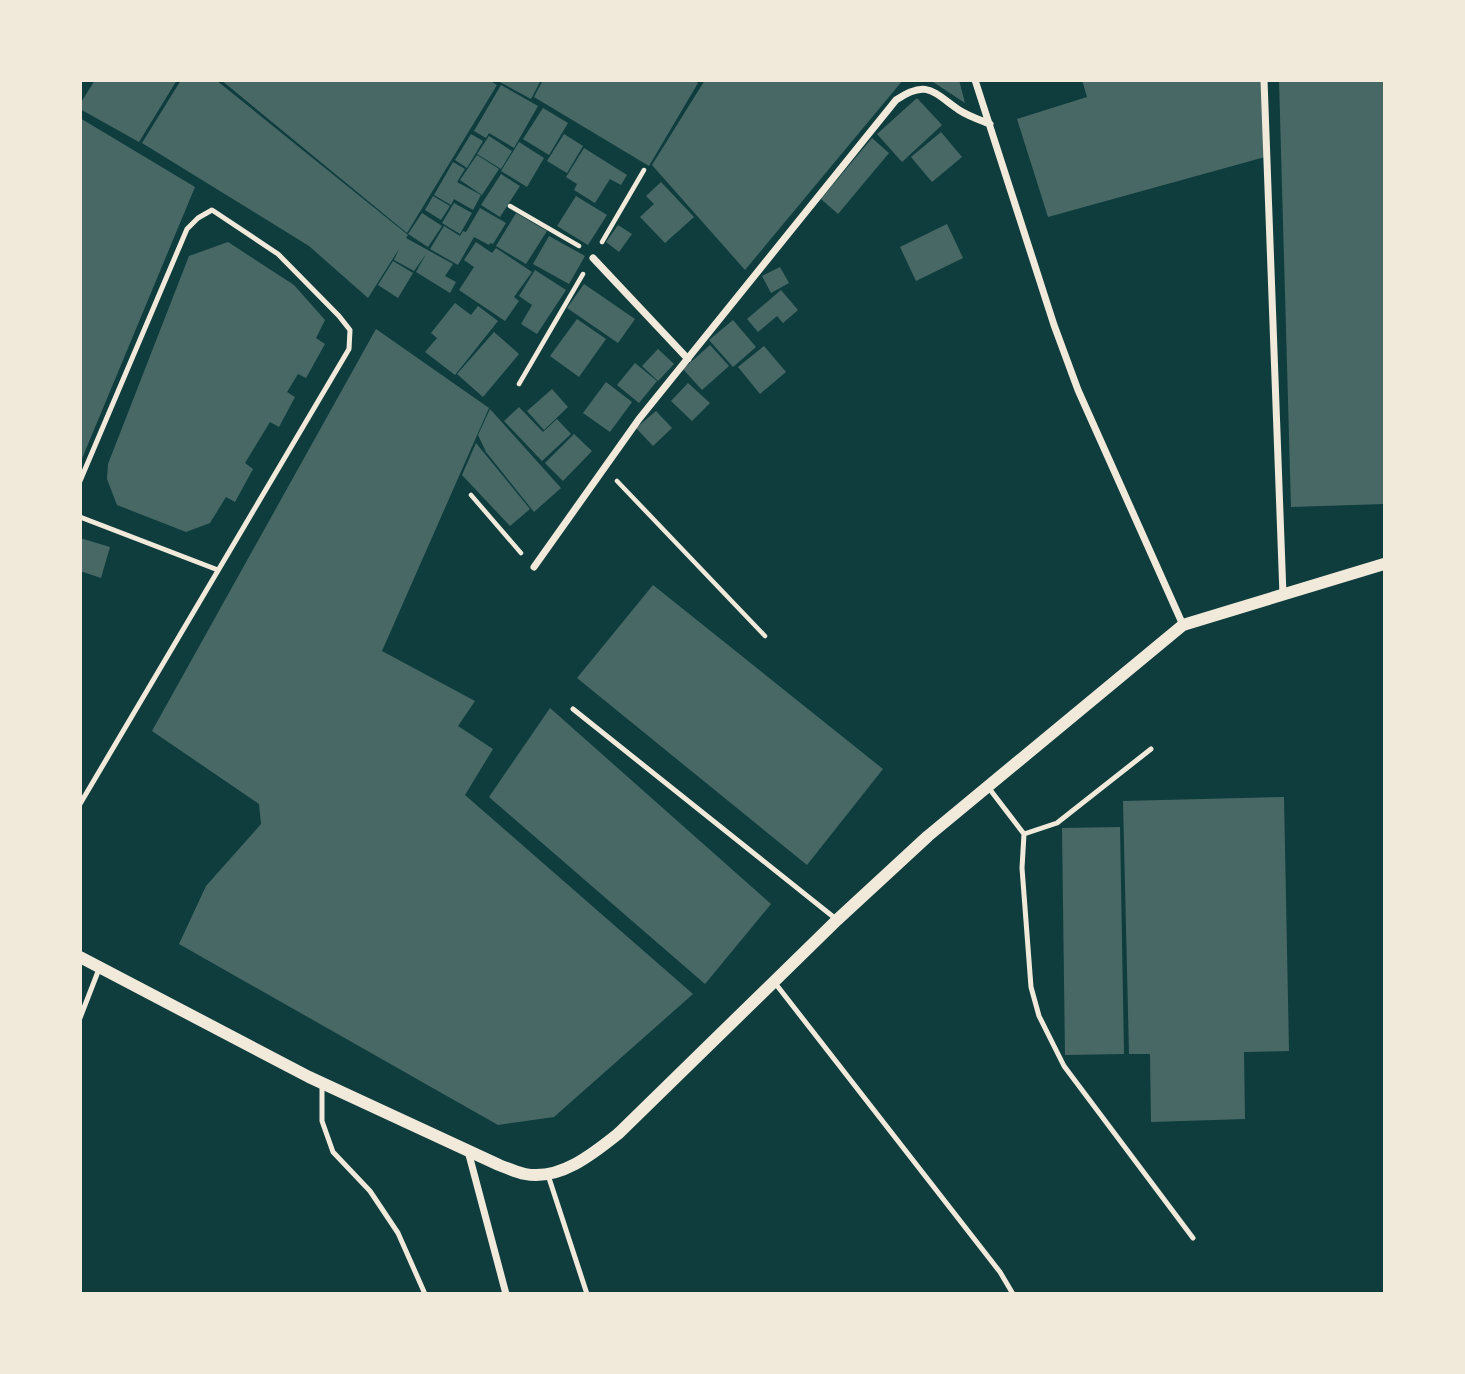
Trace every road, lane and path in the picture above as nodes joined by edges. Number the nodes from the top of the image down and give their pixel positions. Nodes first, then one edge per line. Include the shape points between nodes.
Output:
1 (975, 80) edge
2 (1264, 80) edge
3 (990, 124) junction
4 (644, 170) dead end
5 (510, 206) dead end
6 (593, 258) junction
7 (688, 359) junction
8 (519, 384) dead end
9 (605, 468) junction
10 (80, 481) edge
11 (471, 495) dead end
12 (80, 517) edge
13 (1384, 564) edge
14 (534, 567) joint
15 (218, 570) junction
16 (1283, 595) junction
17 (1183, 625) junction
18 (765, 636) dead end
19 (573, 709) dead end
20 (1151, 749) dead end
21 (988, 787) junction
22 (80, 804) edge
23 (1024, 834) junction
24 (837, 920) junction
25 (80, 957) edge
26 (100, 966) junction
27 (775, 983) junction
28 (80, 1018) edge
29 (323, 1083) junction
30 (468, 1150) junction
31 (548, 1175) junction
32 (1193, 1238) dead end
33 (425, 1293) edge
34 (506, 1293) edge
35 (587, 1293) edge
36 (1013, 1293) edge

1 - 3 street
2 - 16 street
3 - 7 street via 932,90 912,89 896,100
3 - 17 street via 1078,390
4 - 6 path
5 - 6 path
6 - 7 street
6 - 8 path
7 - 9 street
9 - 14 street
9 - 18 path
10 - 15 lane via 187,229 212,210 278,254 350,330 349,349
11 - 14 path
12 - 15 lane
13 - 16 street
15 - 22 lane
16 - 17 street
17 - 21 street
19 - 24 lane
20 - 23 lane via 1057,822
21 - 23 lane
21 - 24 street
23 - 32 lane via 1022,868 1031,987 1039,1016 1063,1066
24 - 27 street
25 - 26 street
26 - 28 lane
26 - 29 street
27 - 31 street via 620,1133 592,1154
27 - 36 lane
29 - 30 street
29 - 33 lane via 322,1121 333,1152 370,1191 398,1233
30 - 31 street via 526,1174
30 - 34 street
31 - 35 lane

